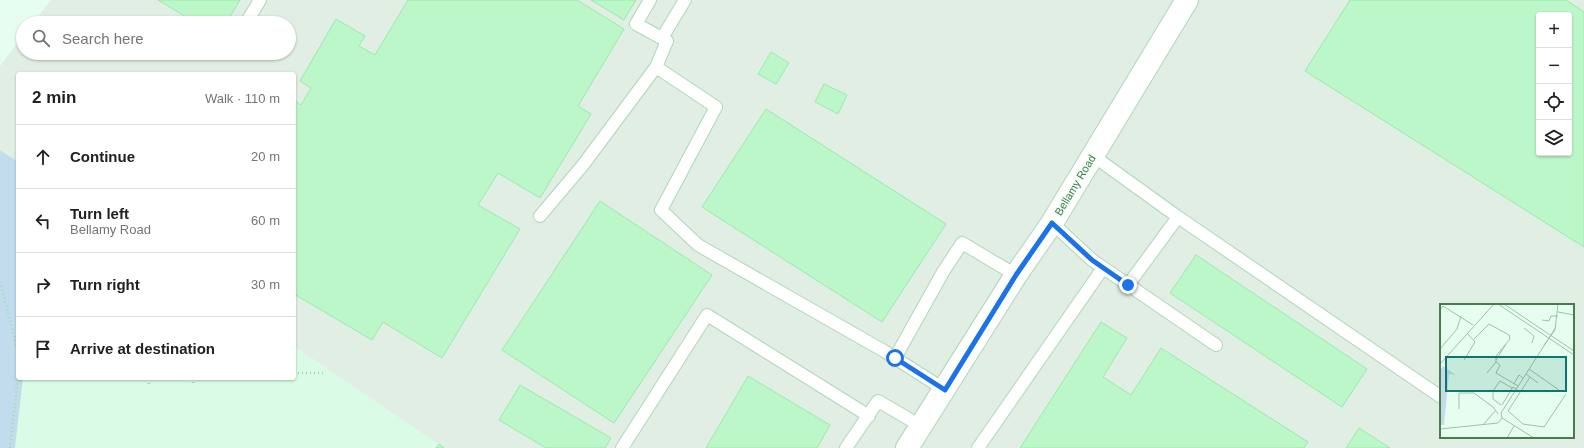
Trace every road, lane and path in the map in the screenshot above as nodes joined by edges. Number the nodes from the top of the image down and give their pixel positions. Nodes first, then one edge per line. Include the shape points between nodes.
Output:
1 (260, 0) edge
2 (650, 0) edge
3 (685, 0) edge
4 (1187, 0) edge
5 (250, 16) edge
6 (662, 38) junction
7 (656, 67) junction
8 (1092, 155) junction
9 (540, 216) dead end
10 (1178, 217) junction
11 (1052, 223) junction
12 (1103, 268) junction
13 (1016, 275) junction
14 (0, 282) edge
15 (1128, 285) junction
16 (16, 344) edge
17 (1216, 345) dead end
18 (895, 358) junction
19 (296, 373) edge
20 (326, 373) dead end
21 (18, 380) edge
22 (149, 380) edge
23 (193, 380) edge
24 (149, 384) dead end
25 (193, 384) dead end
26 (945, 390) junction
27 (1440, 397) edge
28 (869, 416) junction
29 (921, 426) junction
30 (10, 448) edge
31 (622, 448) edge
32 (846, 448) edge
33 (907, 448) edge
34 (978, 448) edge

1 - 5 lane
2 - 6 lane via 636,24
3 - 6 lane
4 - 8 street, Bellamy Road
6 - 7 lane via 667,41
7 - 9 lane via 583,165
7 - 18 lane via 716,107 661,210 698,245
8 - 10 lane
8 - 11 street, Bellamy Road
10 - 15 lane
10 - 27 lane
11 - 12 lane
11 - 13 street, Bellamy Road
12 - 15 lane
12 - 34 lane
13 - 18 lane via 962,243
13 - 26 street, Bellamy Road
14 - 16 path
15 - 17 lane
18 - 26 lane
19 - 20 path
21 - 30 path
22 - 24 path
23 - 25 path
26 - 29 street, Bellamy Road
28 - 29 lane via 878,401
28 - 31 lane via 708,315
28 - 32 lane
29 - 33 street, Bellamy Road

